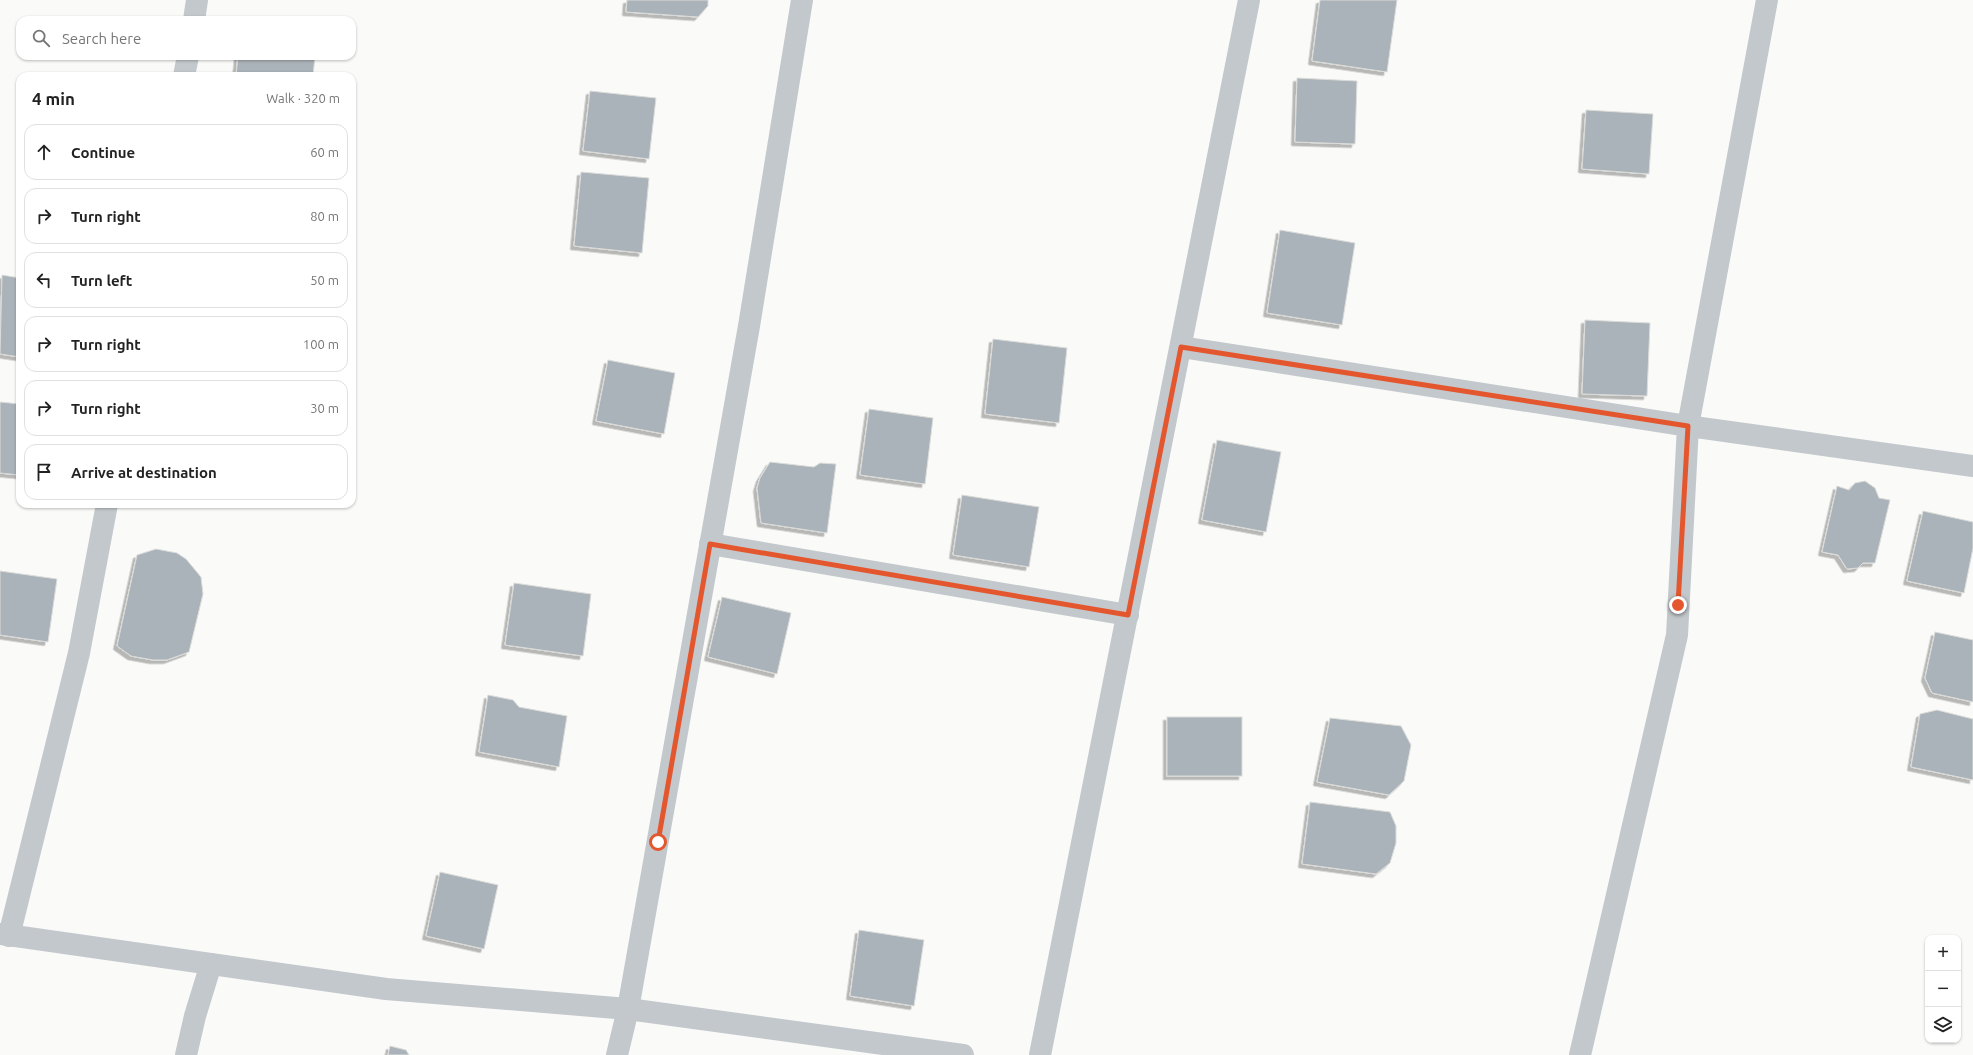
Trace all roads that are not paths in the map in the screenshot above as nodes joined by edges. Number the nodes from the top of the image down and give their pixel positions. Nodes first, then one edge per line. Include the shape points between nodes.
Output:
1 (197, 0) edge
2 (802, 0) edge
3 (1249, 0) edge
4 (1768, 0) edge
5 (195, 16) edge
6 (187, 60) edge
7 (185, 72) edge
8 (1181, 347) junction
9 (1688, 426) junction
10 (1973, 466) edge
11 (106, 508) edge
12 (710, 544) junction
13 (1128, 615) junction
14 (5, 935) edge
15 (211, 964) junction
16 (628, 1009) junction
17 (186, 1055) edge
18 (616, 1055) edge
19 (963, 1055) edge
20 (1040, 1055) edge
21 (1580, 1055) edge

1 - 5 street
2 - 12 street via 749,326
3 - 8 street
4 - 9 street
6 - 7 street
8 - 9 street
8 - 13 street
9 - 10 street
9 - 21 street via 1677,635
11 - 14 street via 79,653
12 - 13 street
12 - 16 street
13 - 20 street
14 - 15 street
15 - 16 street via 386,988
15 - 17 street
16 - 18 street
16 - 19 street

